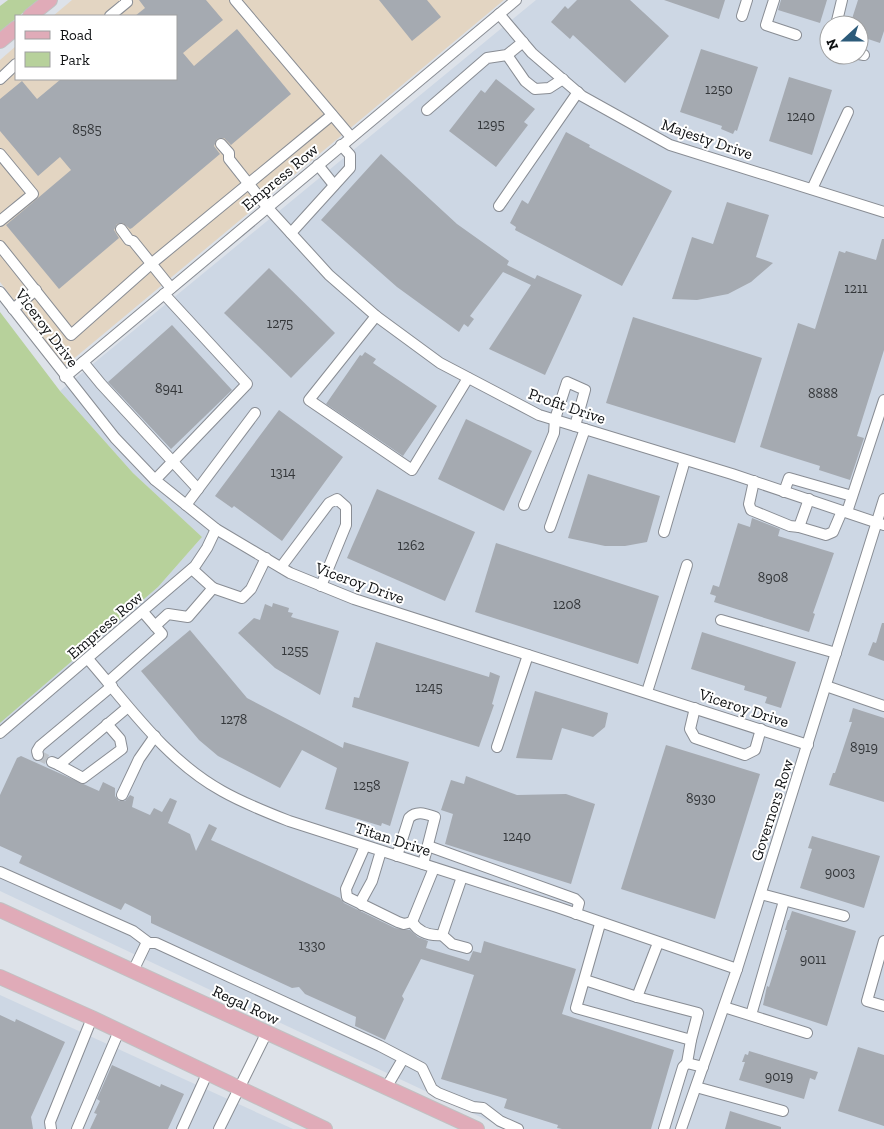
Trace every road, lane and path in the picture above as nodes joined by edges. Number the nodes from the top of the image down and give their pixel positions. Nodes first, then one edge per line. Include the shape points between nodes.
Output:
1 (50, 0) edge
2 (126, 0) edge
3 (235, 0) edge
4 (516, 0) edge
5 (747, 0) edge
6 (774, 0) edge
7 (842, 0) edge
8 (499, 14) junction
9 (31, 15) edge
10 (111, 15) edge
11 (838, 15) edge
12 (742, 16) dead end
13 (15, 29) edge
14 (796, 35) dead end
15 (0, 41) edge
16 (523, 42) junction
17 (507, 55) junction
18 (15, 65) edge
19 (0, 79) edge
20 (563, 79) junction
21 (578, 92) junction
22 (427, 110) dead end
23 (848, 112) dead end
24 (332, 115) junction
25 (351, 137) junction
26 (219, 146) dead end
27 (342, 146) junction
28 (0, 154) edge
29 (318, 165) junction
30 (249, 184) junction
31 (334, 185) junction
32 (812, 189) junction
33 (499, 206) dead end
34 (268, 207) junction
35 (884, 212) edge
36 (0, 221) edge
37 (123, 228) dead end
38 (291, 233) junction
39 (0, 246) edge
40 (152, 264) junction
41 (36, 290) junction
42 (168, 291) junction
43 (0, 292) edge
44 (13, 309) junction
45 (376, 316) junction
46 (83, 362) junction
47 (64, 377) junction
48 (468, 378) junction
49 (884, 400) edge
50 (255, 413) dead end
51 (555, 419) junction
52 (580, 428) junction
53 (685, 460) junction
54 (172, 463) junction
55 (155, 480) junction
56 (754, 482) junction
57 (198, 489) junction
58 (784, 492) junction
59 (852, 496) junction
60 (809, 499) junction
61 (884, 499) edge
62 (186, 505) junction
63 (524, 505) dead end
64 (844, 512) junction
65 (880, 524) edge
66 (550, 527) dead end
67 (799, 527) junction
68 (216, 529) junction
69 (664, 532) dead end
70 (266, 558) junction
71 (687, 565) dead end
72 (281, 568) junction
73 (192, 569) junction
74 (320, 586) junction
75 (213, 588) junction
76 (143, 612) junction
77 (721, 620) dead end
78 (155, 626) junction
79 (836, 653) junction
80 (528, 654) junction
81 (88, 659) junction
82 (110, 684) junction
83 (826, 686) junction
84 (647, 692) junction
85 (884, 706) edge
86 (128, 707) junction
87 (695, 708) junction
88 (107, 724) junction
89 (761, 729) junction
90 (0, 733) edge
91 (155, 736) junction
92 (808, 745) junction
93 (497, 747) dead end
94 (38, 755) dead end
95 (122, 795) dead end
96 (365, 846) junction
97 (428, 846) junction
98 (382, 851) junction
99 (397, 856) junction
100 (423, 864) junction
101 (434, 868) junction
102 (0, 872) edge
103 (462, 877) junction
104 (761, 894) junction
105 (784, 900) junction
106 (362, 905) junction
107 (0, 910) edge
108 (576, 914) junction
109 (844, 916) dead end
110 (412, 922) junction
111 (600, 924) junction
112 (442, 935) junction
113 (884, 941) edge
114 (149, 943) junction
115 (658, 943) junction
116 (467, 948) dead end
117 (737, 969) junction
118 (132, 971) junction
119 (0, 978) edge
120 (585, 980) junction
121 (637, 997) junction
122 (884, 1006) edge
123 (724, 1007) junction
124 (751, 1015) junction
125 (92, 1018) junction
126 (119, 1032) junction
127 (807, 1033) dead end
128 (266, 1034) junction
129 (691, 1040) junction
130 (403, 1059) junction
131 (687, 1063) junction
132 (703, 1067) junction
133 (207, 1074) junction
134 (696, 1087) junction
135 (386, 1088) junction
136 (239, 1089) junction
137 (783, 1111) dead end
138 (51, 1129) edge
139 (77, 1129) edge
140 (182, 1129) edge
141 (219, 1129) edge
142 (325, 1129) edge
143 (477, 1129) edge
144 (518, 1129) edge
145 (664, 1129) edge
146 (681, 1129) edge

1 - 9 main road
2 - 10 street
3 - 24 street
4 - 8 street, Empress Row
5 - 12 street
6 - 14 street via 766,25
7 - 11 street
8 - 16 street, Majesty Drive
8 - 25 street, Empress Row
13 - 15 main road
16 - 17 street
16 - 20 street, Majesty Drive
17 - 20 street via 535,89 549,88
17 - 22 street via 487,58
18 - 19 street
20 - 21 street, Majesty Drive
21 - 32 street, Majesty Drive via 614,116 670,145
21 - 33 street
23 - 32 street
24 - 25 street
24 - 30 street
25 - 27 street, Empress Row
26 - 30 street, Profit Drive via 229,153 229,159
27 - 29 street, Empress Row
27 - 31 street via 351,160 350,168
28 - 36 street via 33,194
29 - 31 street
29 - 34 street, Empress Row
30 - 34 street, Profit Drive
30 - 40 street
31 - 38 street
32 - 35 street, Majesty Drive
34 - 38 street, Profit Drive
34 - 42 street, Empress Row
37 - 40 street via 133,236 133,241
38 - 45 street, Profit Drive via 329,275
39 - 41 street
40 - 41 street via 71,335
40 - 42 street
41 - 44 street
42 - 46 street, Empress Row
42 - 54 street via 247,384
43 - 44 street, Viceroy Drive
44 - 47 street, Viceroy Drive
45 - 48 street, Profit Drive via 440,363
45 - 48 street via 310,400 412,470
46 - 47 street, Empress Row
46 - 54 street
47 - 55 street, Viceroy Drive
48 - 51 street, Profit Drive via 538,415
49 - 59 street
50 - 57 street
51 - 52 street, Profit Drive
51 - 52 street via 568,382 585,390
51 - 63 street via 554,433
52 - 53 street, Profit Drive
52 - 66 street
53 - 56 street, Profit Drive
53 - 69 street
54 - 55 street
54 - 57 street
55 - 62 street, Viceroy Drive
56 - 58 street, Profit Drive
56 - 67 street via 749,504 751,510
57 - 62 street
58 - 59 street via 789,478
58 - 60 street, Profit Drive
59 - 64 street
60 - 64 street, Profit Drive
60 - 67 street
61 - 65 street, Governors Row
62 - 68 street, Viceroy Drive
64 - 65 street, Profit Drive
64 - 67 street via 833,532 826,535
65 - 79 street, Governors Row
68 - 70 street, Viceroy Drive
68 - 73 street, Empress Row
70 - 72 street, Viceroy Drive
70 - 75 street via 242,598
71 - 84 street
72 - 74 street, Viceroy Drive
72 - 74 street via 336,499 346,507 346,525
73 - 75 street
73 - 76 street, Empress Row
74 - 80 street, Viceroy Drive
75 - 78 street via 188,617 168,614
76 - 78 street
76 - 81 street, Empress Row
77 - 79 street
78 - 82 street via 162,634
79 - 83 street, Governors Row
80 - 84 street, Viceroy Drive
80 - 93 street
81 - 82 street, Titan Drive
81 - 90 street, Empress Row
82 - 86 street, Titan Drive
82 - 94 street via 40,746
83 - 85 street
83 - 92 street, Governors Row
84 - 87 street, Viceroy Drive
86 - 88 street
86 - 91 street, Titan Drive
87 - 89 street, Viceroy Drive
87 - 89 street via 690,729 695,738 745,755 754,750
88 - 88 street via 120,739 122,749 83,778 55,764
89 - 92 street, Viceroy Drive
91 - 95 street via 139,759
91 - 96 street, Titan Drive via 188,767 221,790 288,821
92 - 104 street, Governors Row
96 - 98 street, Titan Drive
96 - 106 street via 345,894
97 - 99 street via 435,817 424,813 413,815
97 - 100 street
97 - 108 street via 575,900 579,903
98 - 99 street, Titan Drive
98 - 106 street
99 - 100 street, Titan Drive
100 - 101 street, Titan Drive
101 - 103 street, Titan Drive
101 - 110 street
102 - 114 street via 133,931
103 - 108 street, Titan Drive
103 - 112 street
104 - 105 street
104 - 117 street, Governors Row
105 - 109 street
105 - 124 street
106 - 110 street via 398,922
107 - 118 main road, Regal Row
108 - 111 street, Titan Drive
110 - 112 street via 416,929 426,934
111 - 115 street, Titan Drive
111 - 120 street
112 - 116 street via 452,944
113 - 122 street via 868,1002
114 - 118 street
114 - 130 street via 156,942
115 - 117 street, Titan Drive
115 - 121 street
117 - 123 street, Governors Row
118 - 128 main road, Regal Row
119 - 125 main road
120 - 121 street
120 - 129 street via 576,1008
121 - 129 street via 698,1013
123 - 124 street
123 - 132 street, Governors Row
124 - 127 street
125 - 126 main road
125 - 138 street via 50,1122
126 - 133 main road
126 - 139 street
128 - 135 main road, Regal Row
128 - 136 street
129 - 131 street
130 - 135 street
130 - 144 street via 422,1068 432,1089 438,1093 483,1108
131 - 132 street
131 - 145 street
132 - 134 street, Governors Row
133 - 136 main road
133 - 140 street
134 - 137 street
134 - 146 street, Governors Row
135 - 143 main road, Regal Row
136 - 141 street
136 - 142 main road

